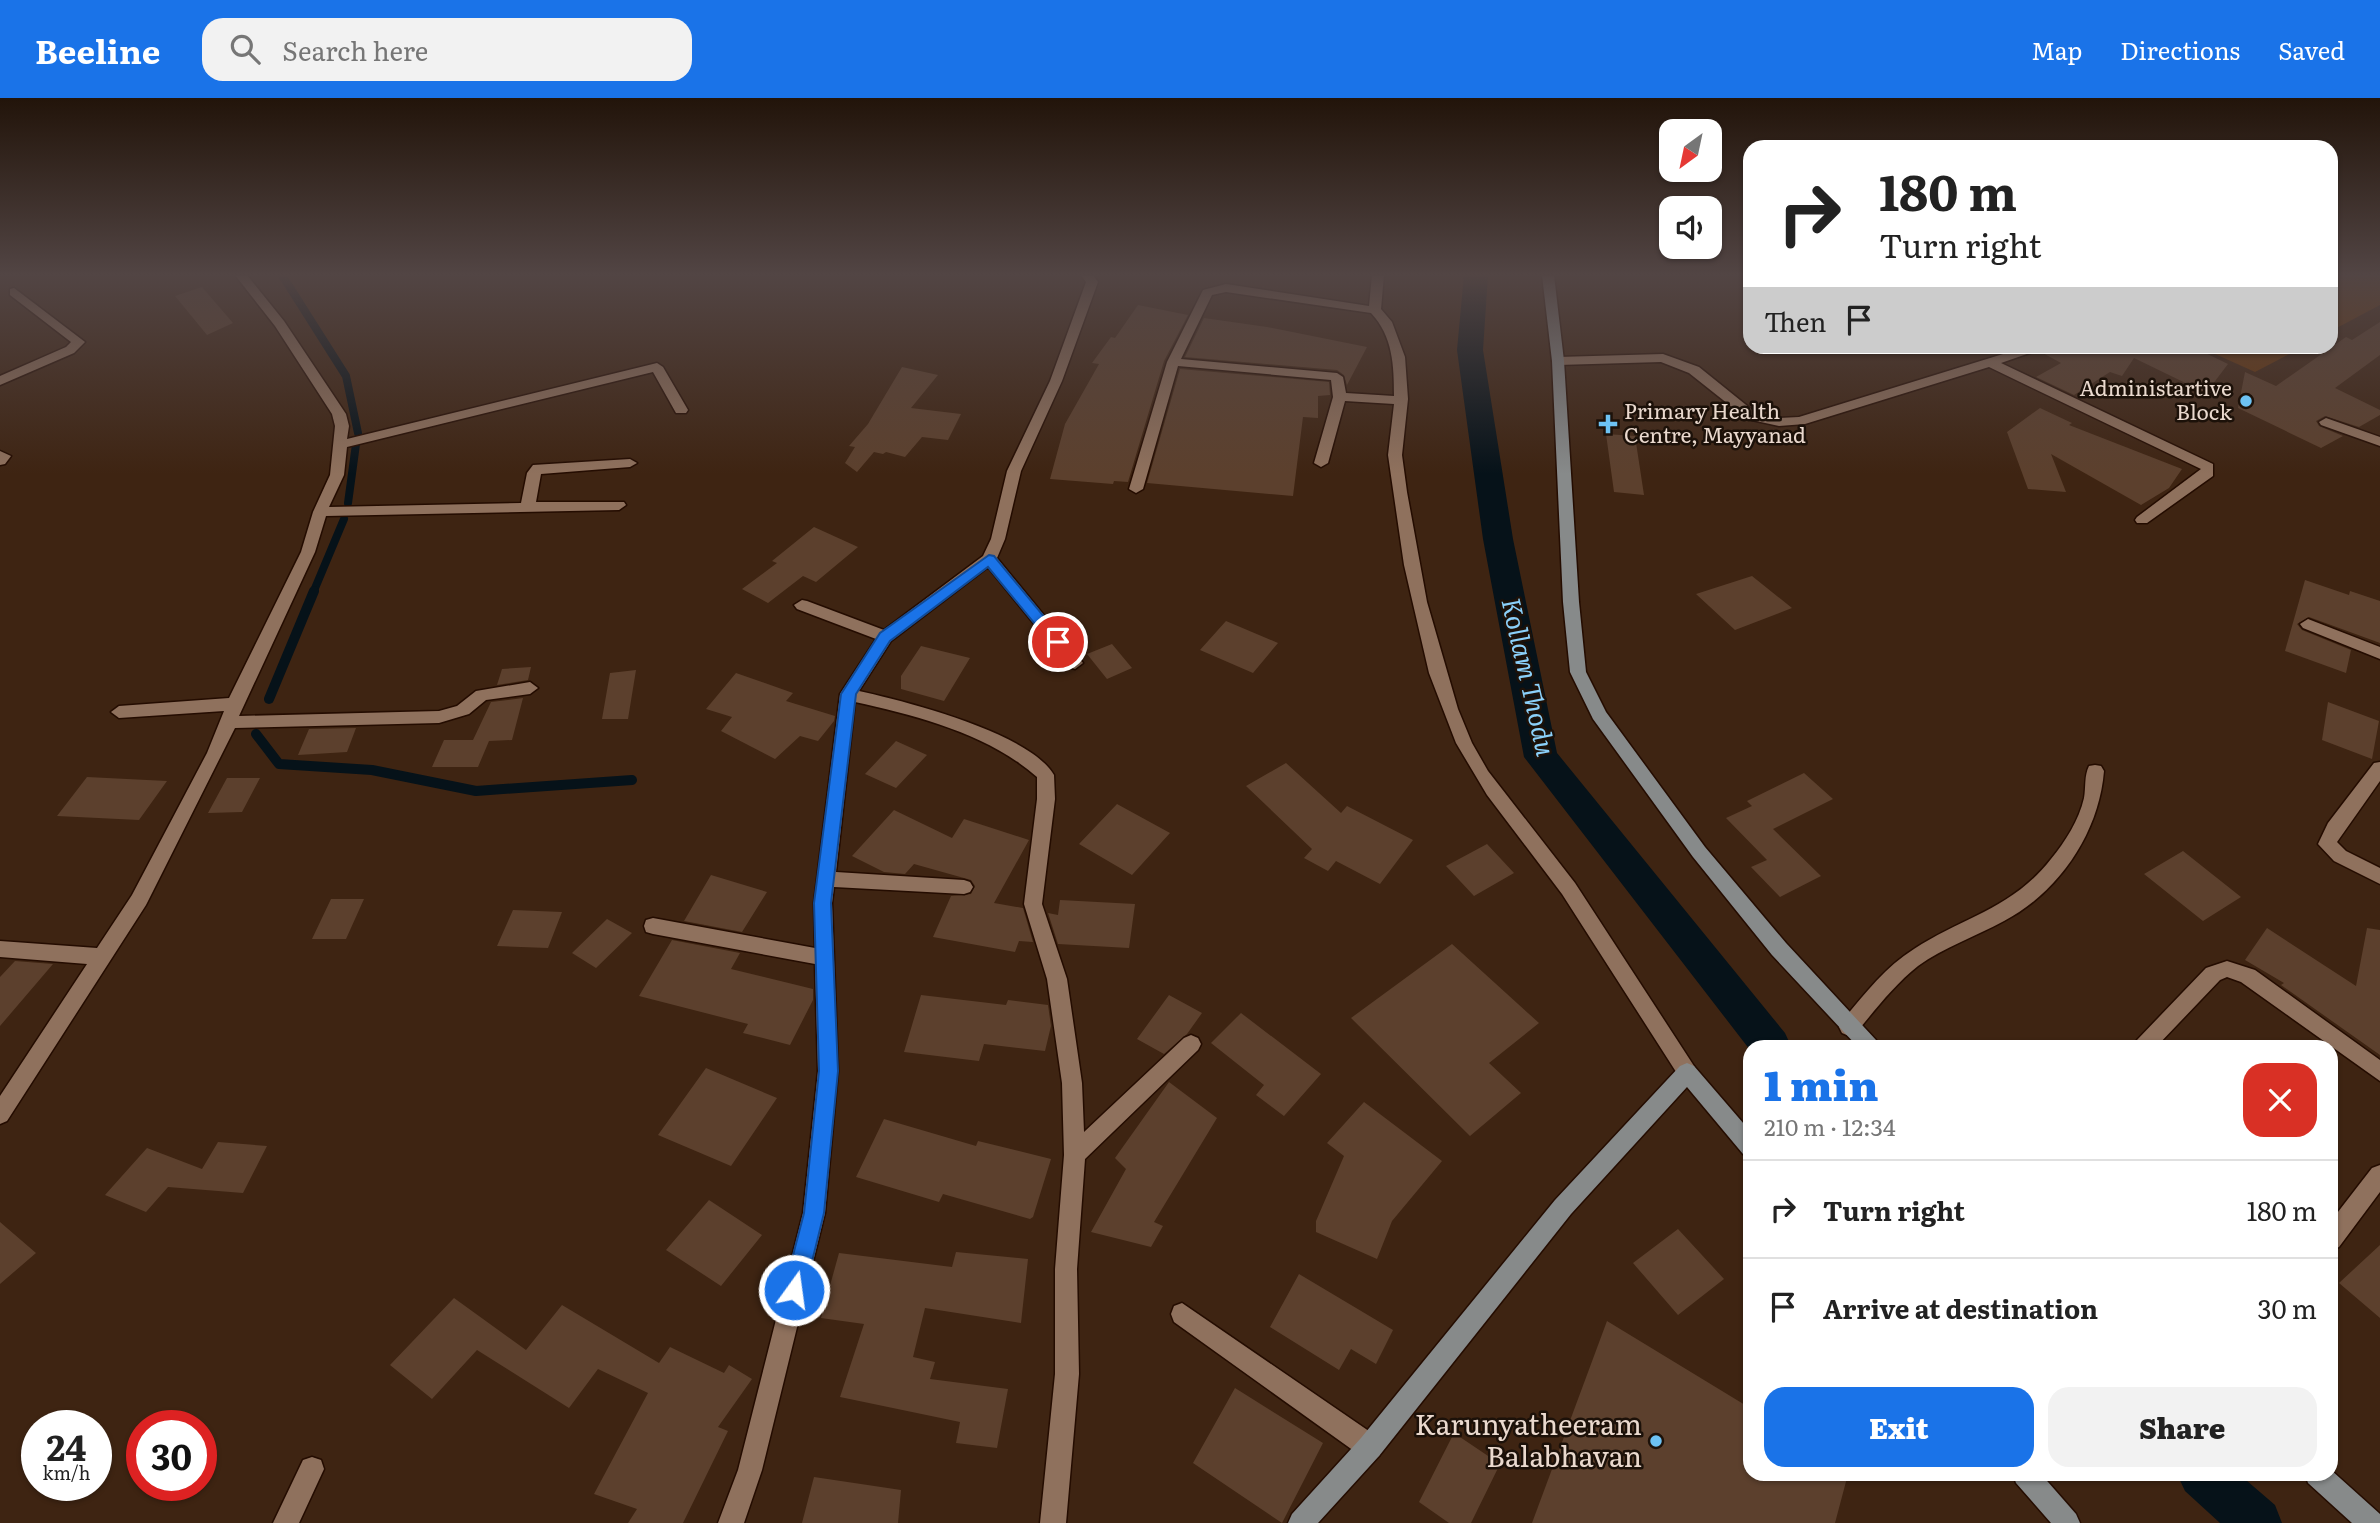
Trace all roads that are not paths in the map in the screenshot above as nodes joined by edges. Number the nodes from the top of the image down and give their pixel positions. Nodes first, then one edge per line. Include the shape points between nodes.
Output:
1 (78, 342) edge
2 (291, 342) edge
3 (1071, 342) edge
4 (1183, 342) edge
5 (1394, 342) edge
6 (1556, 342) edge
7 (2019, 354) edge
8 (1558, 361) junction
9 (1173, 362) junction
10 (1991, 363) junction
11 (0, 381) edge
12 (1340, 397) junction
13 (1400, 400) junction
14 (681, 410) dead end
15 (2326, 422) dead end
16 (2380, 442) edge
17 (340, 445) junction
18 (0, 455) edge
19 (0, 461) edge
20 (630, 463) dead end
21 (1321, 463) dead end
22 (1136, 489) dead end
23 (619, 505) dead end
24 (528, 506) junction
25 (320, 512) junction
26 (2142, 520) dead end
27 (989, 559) junction
28 (802, 605) dead end
29 (2308, 624) dead end
30 (885, 637) junction
31 (2380, 653) edge
32 (1076, 663) dead end
33 (530, 688) dead end
34 (848, 694) junction
35 (234, 704) junction
36 (119, 712) dead end
37 (229, 722) junction
38 (2380, 768) edge
39 (2095, 771) dead end
40 (2372, 795) edge
41 (2380, 877) edge
42 (827, 879) junction
43 (964, 887) dead end
44 (653, 926) dead end
45 (0, 949) edge
46 (104, 957) junction
47 (824, 958) junction
48 (1849, 1027) junction
49 (1862, 1040) edge
50 (2150, 1040) edge
51 (2336, 1040) edge
52 (2338, 1041) edge
53 (1191, 1044) dead end
54 (1687, 1072) junction
55 (2380, 1072) edge
56 (0, 1114) edge
57 (1743, 1139) edge
58 (1075, 1155) junction
59 (2380, 1175) edge
60 (2338, 1230) edge
61 (1182, 1314) dead end
62 (1370, 1447) junction
63 (312, 1469) dead end
64 (2031, 1481) edge
65 (2324, 1481) edge
66 (286, 1523) edge
67 (732, 1523) edge
68 (1053, 1523) edge
69 (1301, 1523) edge
70 (2067, 1523) edge
71 (2371, 1523) edge

1 - 11 street via 70,350
2 - 17 street via 339,414
3 - 27 street via 1014,471
4 - 9 street
5 - 13 street via 1401,362
6 - 8 main road
7 - 10 street
8 - 10 street via 1663,358 1694,370 1752,416 1779,422 1800,421
8 - 48 main road via 1578,671 1599,715 1699,852
9 - 12 street via 1337,377
9 - 22 street
10 - 26 street via 2208,467 2208,473
12 - 13 street
12 - 21 street
13 - 54 street via 1395,455 1420,618 1464,743 1488,784 1591,919
14 - 17 street via 657,368
15 - 16 street
17 - 25 street via 337,475
18 - 19 street via 4,456
20 - 24 street via 538,468
23 - 24 street
24 - 25 street
25 - 35 street via 309,552
27 - 30 street
27 - 32 street
28 - 30 street
29 - 31 street
30 - 34 street
33 - 37 street via 482,695 463,710 439,717
34 - 42 street
34 - 58 street via 948,722 1020,753 1045,775 1033,904 1057,979 1072,1083
35 - 36 street
35 - 37 street
37 - 46 street via 139,900
38 - 40 street
39 - 48 street via 2092,801 2079,832 2032,891 2013,907 1911,961
40 - 41 street via 2329,834 2327,844
42 - 43 street
42 - 47 street
44 - 47 street
45 - 46 street
46 - 56 street
47 - 67 street via 828,1071 814,1213 750,1470
48 - 49 main road
50 - 51 street via 2213,974 2227,969 2248,976
52 - 55 street
53 - 58 street
54 - 57 main road
54 - 62 main road via 1563,1207
58 - 68 street via 1066,1269 1068,1374
59 - 60 street
61 - 62 street
62 - 69 main road
63 - 66 street
64 - 70 main road
65 - 71 main road

